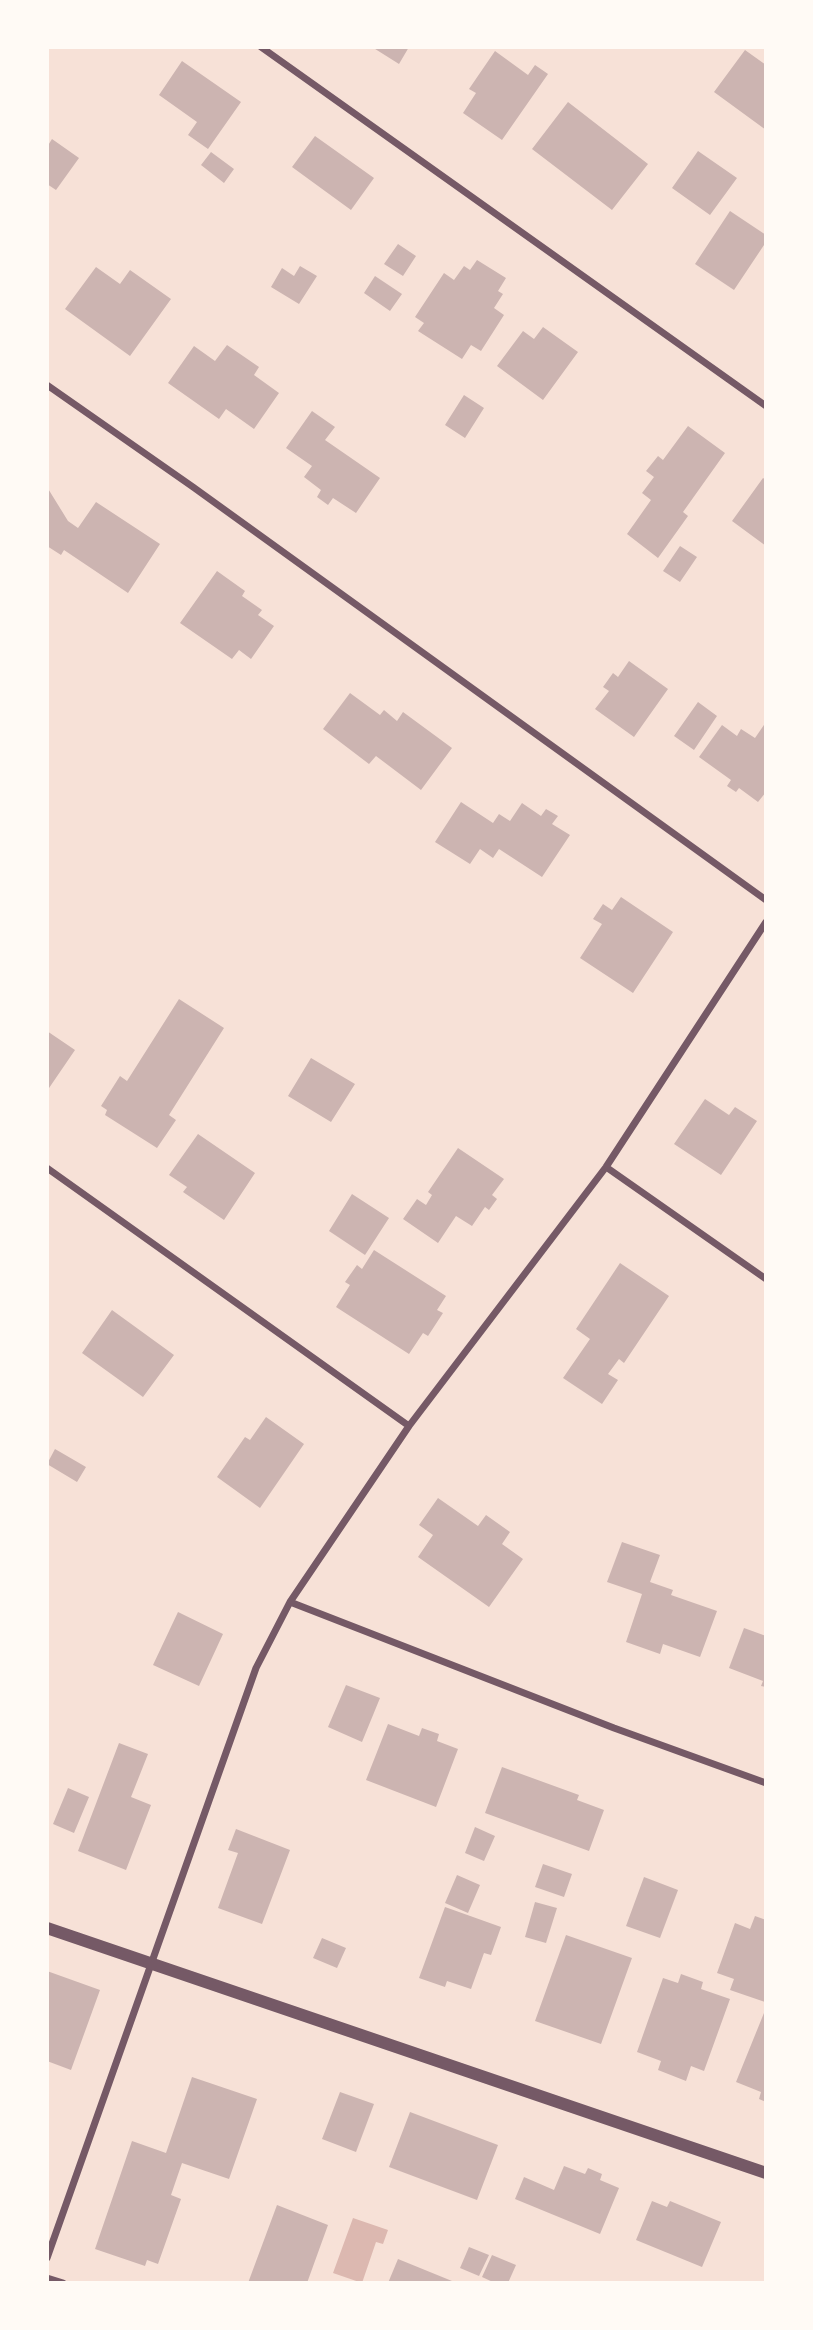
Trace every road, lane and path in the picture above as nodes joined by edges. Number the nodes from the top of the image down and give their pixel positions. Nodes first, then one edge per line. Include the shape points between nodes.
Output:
1 (261, 47) edge
2 (47, 385) edge
3 (766, 407) edge
4 (766, 900) edge
5 (766, 922) edge
6 (606, 1167) junction
7 (47, 1168) edge
8 (766, 1279) edge
9 (409, 1426) junction
10 (290, 1602) junction
11 (766, 1783) edge
12 (47, 1928) edge
13 (151, 1962) junction
14 (766, 2173) edge
15 (47, 2258) edge
16 (47, 2278) edge
17 (63, 2283) edge

1 - 3 street
2 - 4 street
5 - 6 street
6 - 8 street
6 - 9 street
7 - 9 street
9 - 10 street
10 - 11 street
10 - 13 street via 256,1668
12 - 13 street
13 - 14 street
13 - 15 street
16 - 17 street

